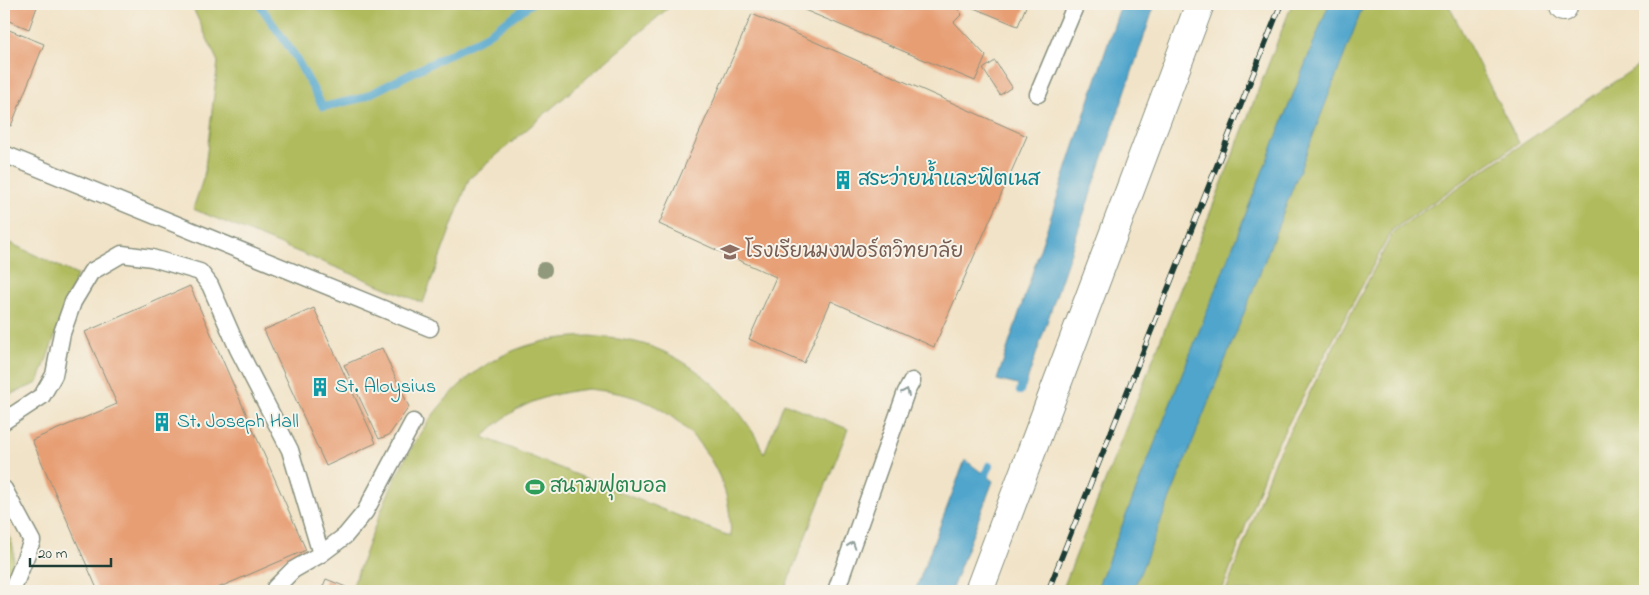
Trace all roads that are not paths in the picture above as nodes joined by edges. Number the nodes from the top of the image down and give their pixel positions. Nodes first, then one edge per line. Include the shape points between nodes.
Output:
1 (1076, 4) edge
2 (1200, 4) edge
3 (1038, 94) dead end
4 (4, 154) edge
5 (430, 328) dead end
6 (912, 380) dead end
7 (4, 421) edge
8 (413, 422) dead end
9 (4, 489) edge
10 (321, 554) junction
11 (12, 591) edge
12 (274, 591) edge
13 (836, 591) edge
14 (980, 591) edge

1 - 3 lane
2 - 14 main road
4 - 5 lane
13 -> 6 lane
7 - 10 lane via 42,396 54,376 62,333 73,302 91,272 122,254 152,258 200,272 210,285 238,350 290,450
8 - 10 lane via 365,512 344,536
9 - 11 lane via 32,541
10 - 12 lane via 293,570

